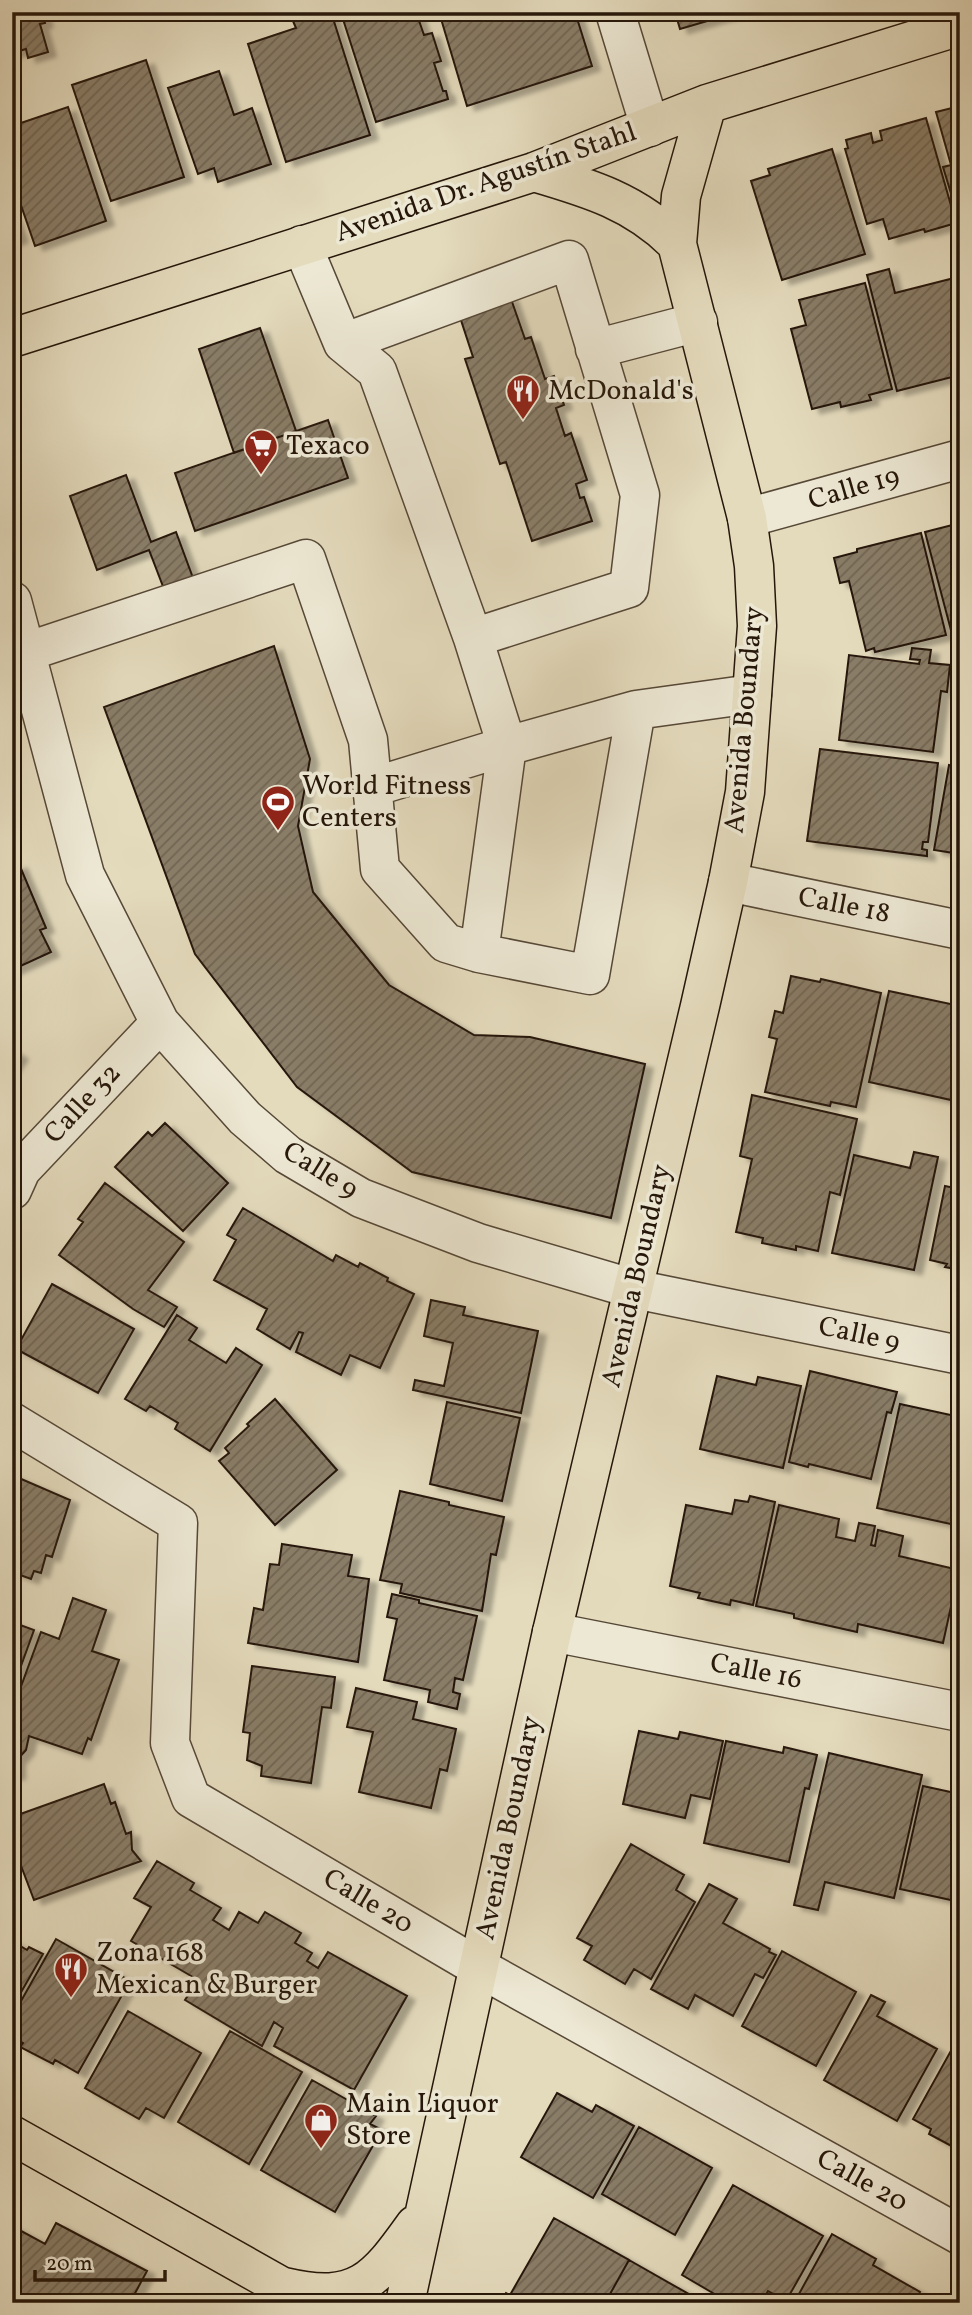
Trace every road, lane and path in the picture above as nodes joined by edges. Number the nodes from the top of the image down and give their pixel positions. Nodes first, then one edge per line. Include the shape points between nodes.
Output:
1 (615, 12) edge
2 (960, 26) edge
3 (707, 104) junction
4 (650, 127) junction
5 (534, 172) junction
6 (677, 244) junction
7 (302, 245) junction
8 (698, 322) junction
9 (12, 338) edge
10 (343, 342) junction
11 (595, 349) junction
12 (960, 459) edge
13 (747, 518) junction
14 (12, 601) edge
15 (473, 638) junction
16 (26, 652) junction
17 (752, 694) junction
18 (636, 710) junction
19 (507, 746) junction
20 (373, 787) junction
21 (728, 883) junction
22 (960, 930) edge
23 (479, 953) junction
24 (160, 1023) junction
25 (12, 1190) edge
26 (634, 1289) junction
27 (960, 1355) edge
28 (12, 1422) edge
29 (552, 1632) junction
30 (960, 1712) edge
31 (478, 1967) junction
32 (12, 2135) edge
33 (424, 2213) junction
34 (960, 2235) edge
35 (296, 2295) edge
36 (405, 2303) edge

1 - 4 street
2 - 3 highway, Avenida Dr. Agustín Stahl
3 - 4 highway, Avenida Dr. Agustín Stahl
3 - 6 highway, Avenida Boundary via 681,196
4 - 5 highway, Avenida Dr. Agustín Stahl
5 - 6 highway via 624,204 658,225
5 - 7 highway, Avenida Dr. Agustín Stahl
6 - 8 highway, Avenida Boundary
7 - 9 highway, Avenida Dr. Agustín Stahl
7 - 10 street
8 - 11 street
8 - 13 highway, Avenida Boundary
10 - 11 street via 569,260
10 - 15 street via 377,371
11 - 15 street via 640,495 629,588
12 - 13 street, Calle 19
13 - 17 highway, Avenida Boundary via 757,626
14 - 16 street, Calle 9
15 - 19 street
16 - 20 street via 306,559 368,740
16 - 24 street, Calle 9 via 85,875
17 - 18 street
17 - 21 highway, Avenida Boundary via 745,792
18 - 19 street
18 - 23 street via 590,975
19 - 20 street
19 - 23 street
20 - 23 street via 380,869 446,943
21 - 22 street, Calle 18
21 - 26 highway, Avenida Boundary
24 - 25 street, Calle 32 via 20,1170
24 - 26 street, Calle 9 via 245,1118 288,1155 361,1198 478,1243
26 - 27 street, Calle 9
26 - 29 highway, Avenida Boundary
28 - 31 street, Calle 20 via 178,1523 170,1743 191,1798
29 - 30 street, Calle 16
29 - 31 highway, Avenida Boundary
31 - 33 highway, Avenida Boundary
31 - 34 street, Calle 20
32 - 35 highway
33 - 35 highway via 385,2267 361,2286
33 - 36 highway, Avenida Boundary

